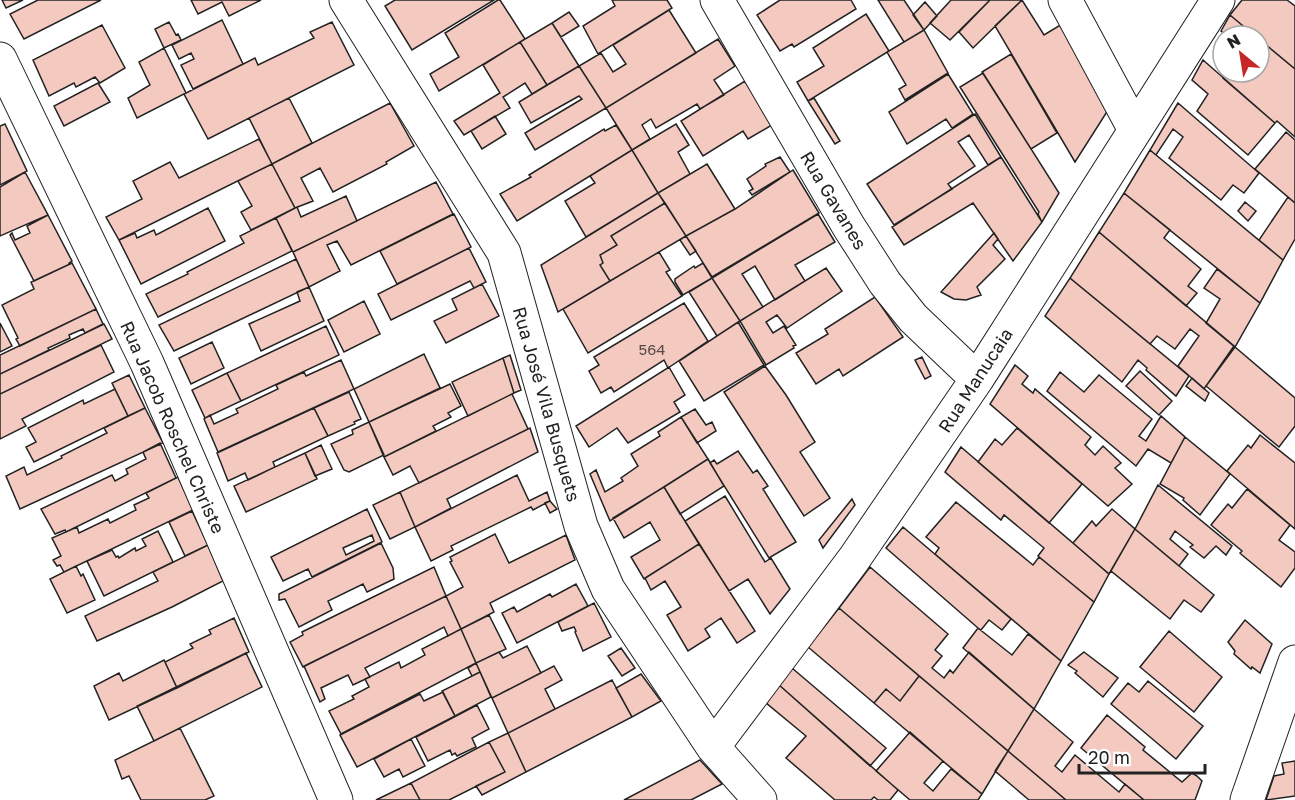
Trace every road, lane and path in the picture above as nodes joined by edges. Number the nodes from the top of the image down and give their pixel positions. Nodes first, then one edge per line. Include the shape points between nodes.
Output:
1 (346, 0) edge
2 (717, 0) edge
3 (1065, 0) edge
4 (1218, 0) edge
5 (0, 59) edge
6 (1135, 130) junction
7 (977, 379) junction
8 (1295, 662) edge
9 (713, 747) junction
10 (336, 800) edge
11 (760, 800) edge
12 (1247, 800) edge

1 - 9 street, Rua José Vila Busquets via 504,253 581,526 608,589
2 - 7 street, Rua Gavanes via 885,283 913,318
3 - 6 street
4 - 6 street, Rua Manucaia
5 - 10 street, Rua Jacob Roschel Christe via 147,363
6 - 7 street, Rua Manucaia
7 - 9 street, Rua Manucaia via 854,559
8 - 12 street
9 - 11 street, Rua José Vila Busquets

